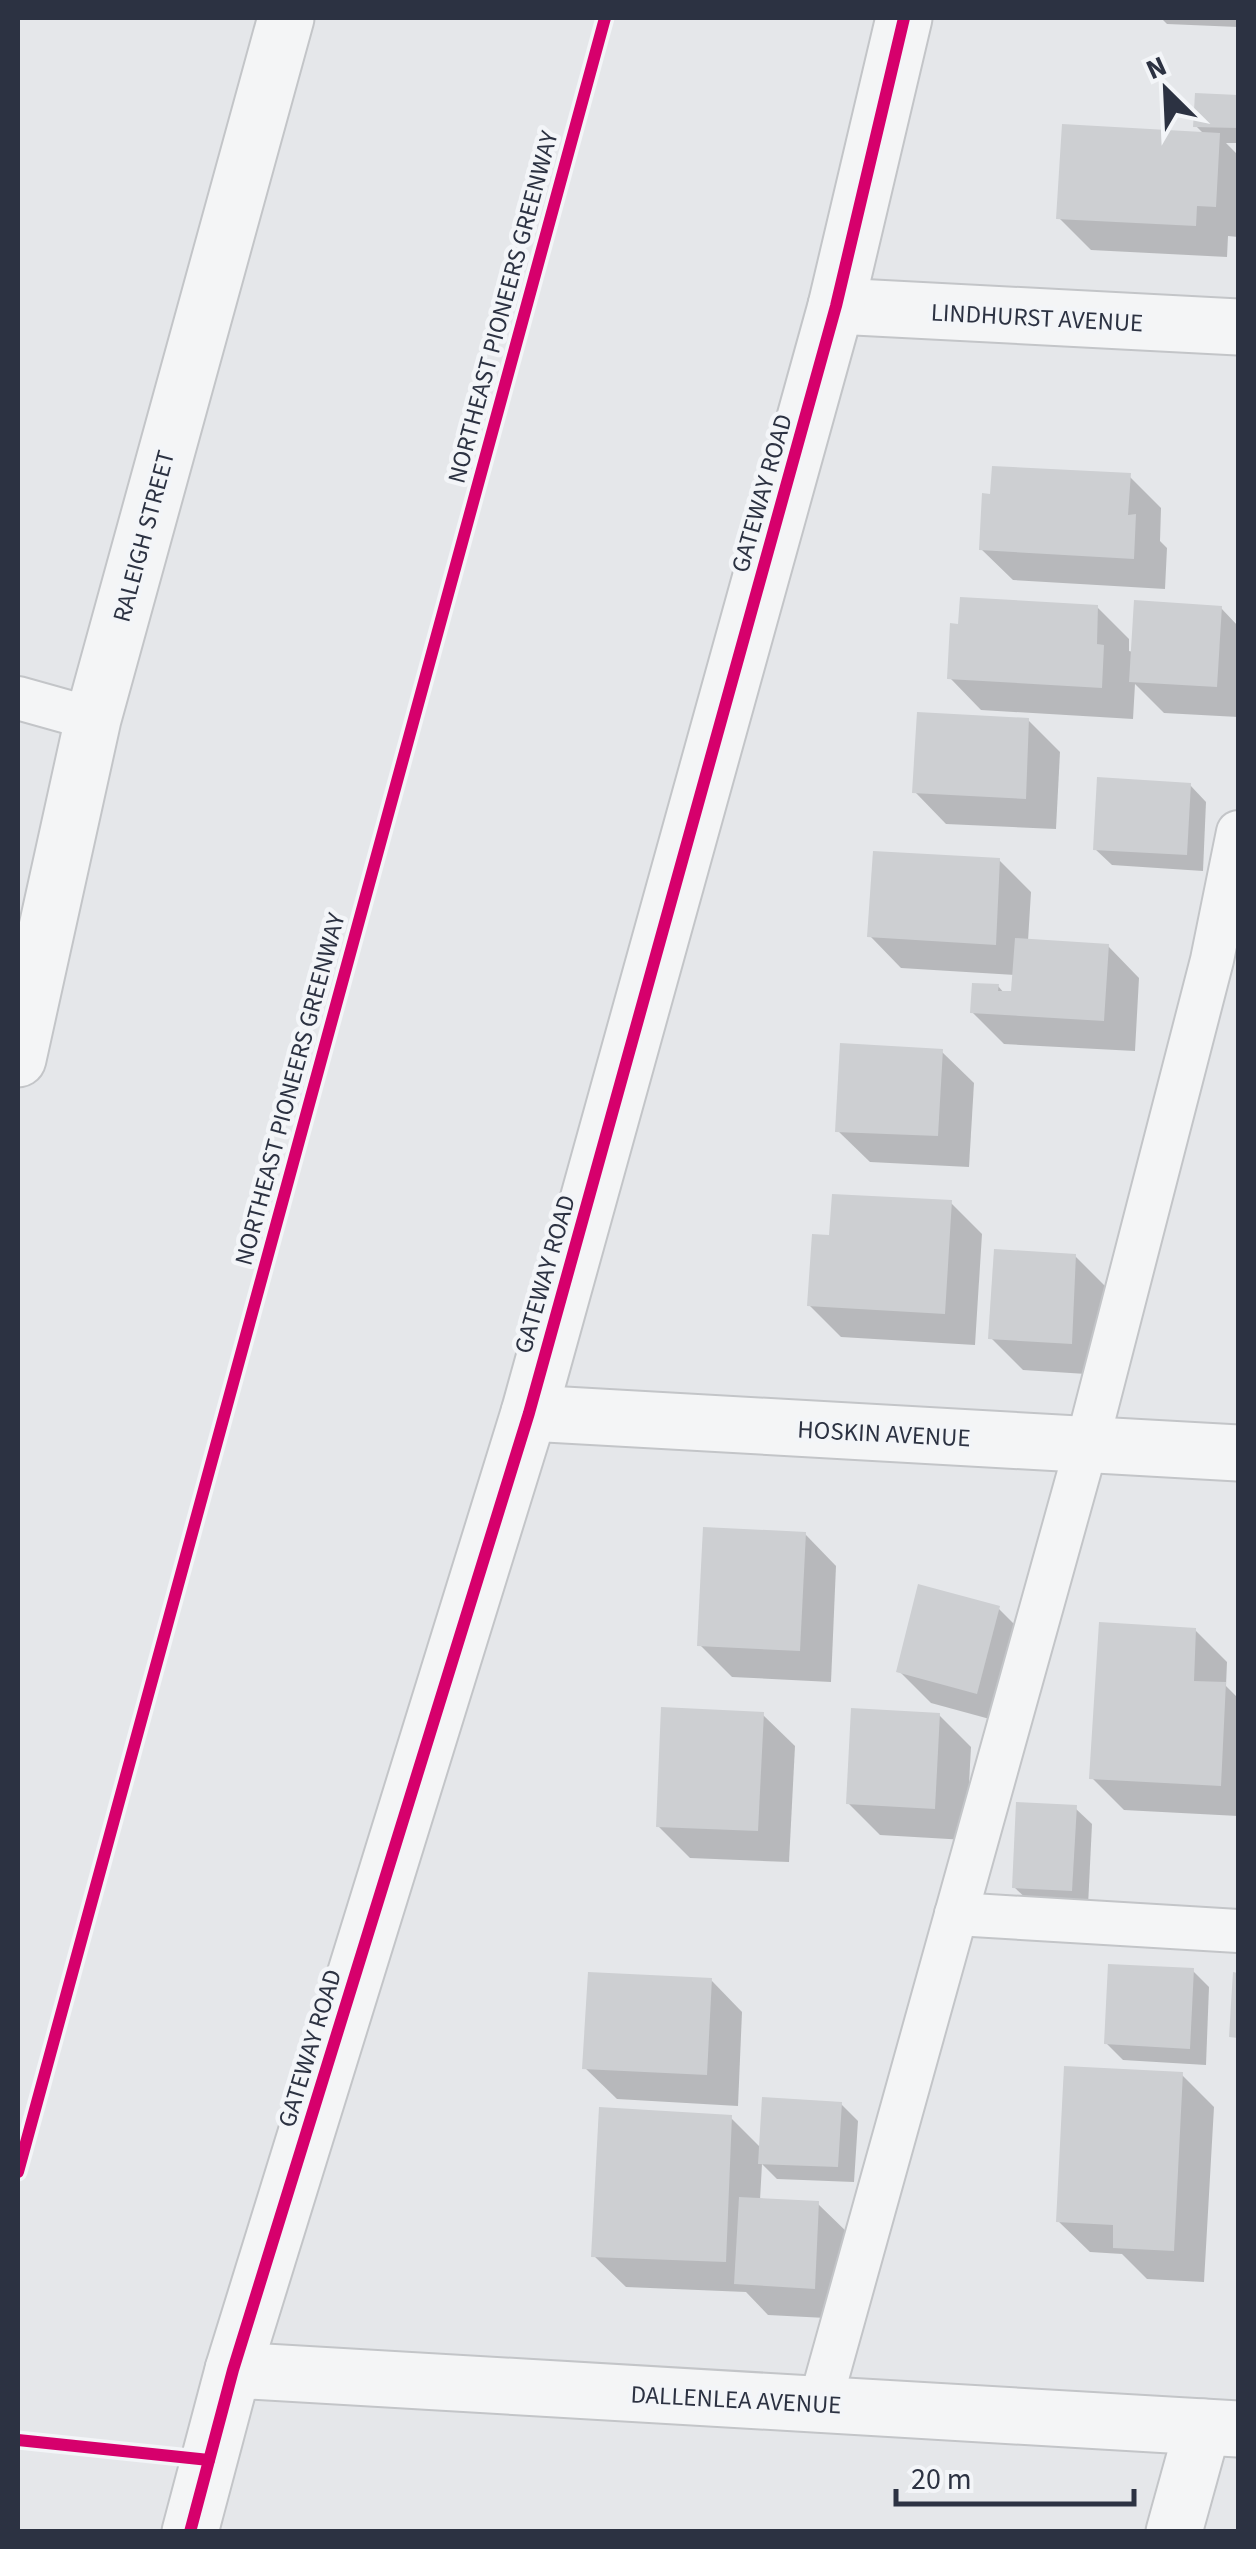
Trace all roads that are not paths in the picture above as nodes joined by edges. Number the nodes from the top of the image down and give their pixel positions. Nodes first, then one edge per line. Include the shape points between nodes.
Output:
1 (286, 18) edge
2 (904, 18) edge
3 (836, 306) junction
4 (1238, 327) edge
5 (18, 698) edge
6 (93, 719) junction
7 (1238, 832) edge
8 (1225, 960) edge
9 (18, 1059) edge
10 (529, 1412) junction
11 (1087, 1444) junction
12 (1238, 1452) edge
13 (956, 1914) junction
14 (1238, 1931) edge
15 (233, 2370) junction
16 (820, 2403) junction
17 (1221, 2428) edge
18 (190, 2532) edge
19 (1174, 2532) edge

1 - 6 street, RALEIGH STREET
2 - 3 street, GATEWAY ROAD
3 - 4 street, LINDHURST AVENUE
3 - 10 street, GATEWAY ROAD
5 - 6 lane
6 - 9 street, RALEIGH STREET
7 - 8 lane
8 - 11 lane
10 - 11 street, HOSKIN AVENUE
10 - 15 street, GATEWAY ROAD
11 - 12 street, HOSKIN AVENUE
11 - 13 lane
13 - 14 lane
13 - 16 lane
15 - 16 street, DALLENLEA AVENUE
15 - 18 street, GATEWAY ROAD
16 - 17 street, DALLENLEA AVENUE
17 - 19 street

